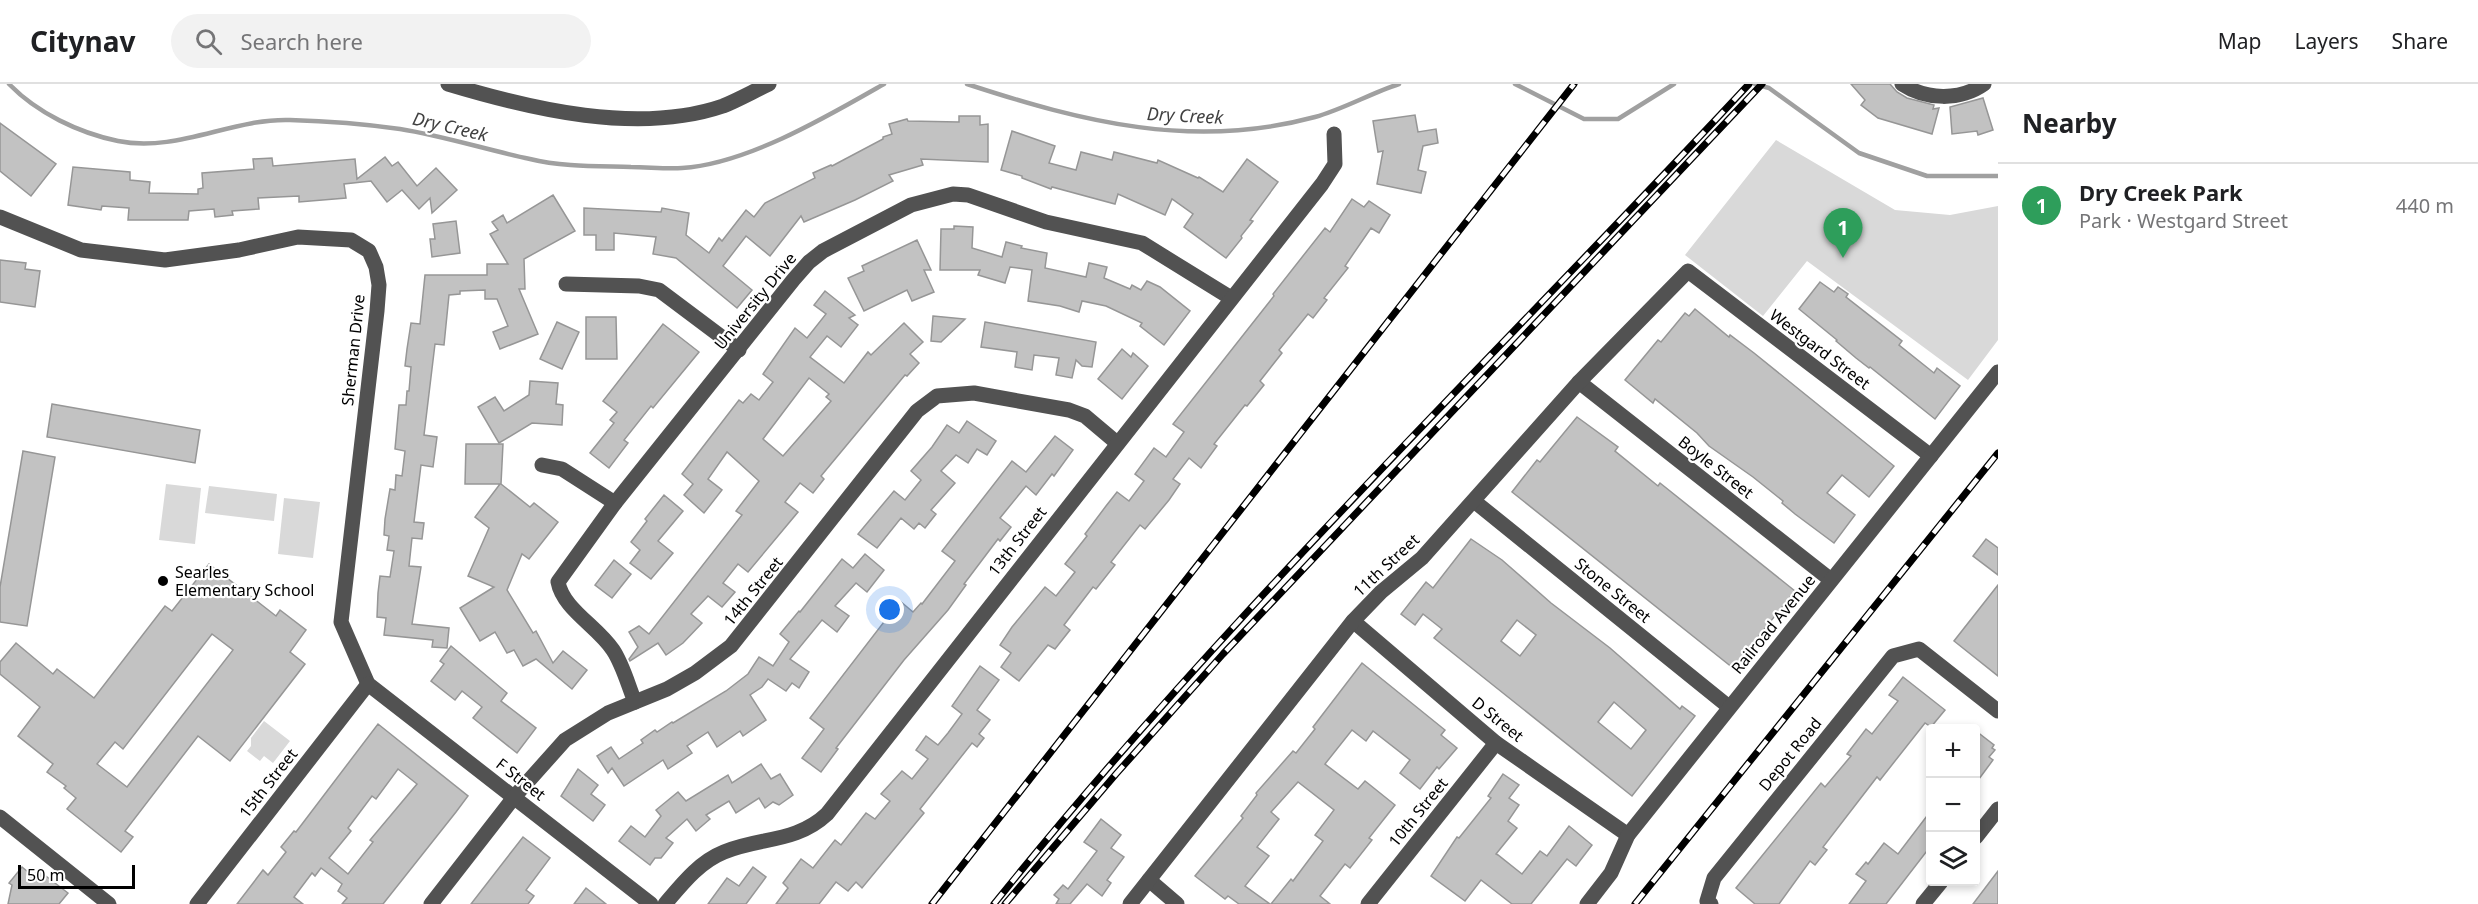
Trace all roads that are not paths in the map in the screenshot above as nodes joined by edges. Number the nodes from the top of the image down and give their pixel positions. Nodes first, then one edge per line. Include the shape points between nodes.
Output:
1 (448, 84) edge
2 (768, 84) edge
3 (1902, 84) edge
4 (1984, 84) edge
5 (1334, 134) dead end
6 (0, 217) edge
7 (1688, 271) joint
8 (567, 284) dead end
9 (1231, 298) junction
10 (739, 350) junction
11 (1998, 372) edge
12 (1579, 382) junction
13 (1117, 443) junction
14 (1931, 456) junction
15 (542, 465) dead end
16 (1473, 501) junction
17 (615, 503) junction
18 (1831, 580) junction
19 (1353, 621) junction
20 (368, 684) junction
21 (635, 702) junction
22 (1729, 707) junction
23 (1998, 711) edge
24 (1496, 743) junction
25 (515, 796) junction
26 (1998, 808) edge
27 (0, 817) edge
28 (1980, 832) edge
29 (1628, 835) junction
30 (1149, 880) junction
31 (1938, 886) edge
32 (1709, 902) edge
33 (110, 904) edge
34 (197, 904) edge
35 (431, 904) edge
36 (651, 904) edge
37 (665, 904) edge
38 (1130, 904) edge
39 (1178, 904) edge
40 (1368, 904) edge
41 (1587, 904) edge
42 (1923, 904) edge

1 - 2 street via 510,103 607,118 661,118 722,106
3 - 4 street via 1929,95 1950,97
5 - 9 street, 13th Street via 1335,164
6 - 20 street, Sherman Drive via 81,250 165,260 298,237 351,240 369,251 379,285 341,622
7 - 12 street, 11th Street
7 - 14 street, Westgard Street
8 - 10 street via 659,290
9 - 10 street, University Drive via 1142,243 1046,222 968,195 953,194 911,205 824,251 794,279
9 - 13 street, 13th Street
10 - 17 street, University Drive
11 - 14 street, Railroad Avenue
12 - 16 street, 11th Street
12 - 18 street, Boyle Street
13 - 21 street, 14th Street via 1085,416 1069,410 974,393 937,396 917,411 731,646 668,689
13 - 37 street, 13th Street via 828,814 802,831 725,851 710,859
14 - 18 street, Railroad Avenue
15 - 17 street via 562,469
16 - 19 street, 11th Street via 1422,558
16 - 22 street, Stone Street
17 - 21 street, University Drive via 558,582 565,601 597,629 614,651
18 - 22 street, Railroad Avenue
19 - 24 street, D Street
19 - 30 street, 11th Street
20 - 25 street, F Street
20 - 34 street, 15th Street
21 - 25 street, 14th Street via 608,713 565,740
22 - 29 street, Railroad Avenue
23 - 32 street, Depot Road via 1919,649 1893,656 1714,878
24 - 29 street, D Street
24 - 40 street, 10th Street
25 - 35 street, 14th Street
25 - 36 street, F Street
26 - 28 street
27 - 33 street
29 - 41 street, Railroad Avenue via 1615,867
30 - 38 street, 11th Street
30 - 39 street
31 - 42 street

